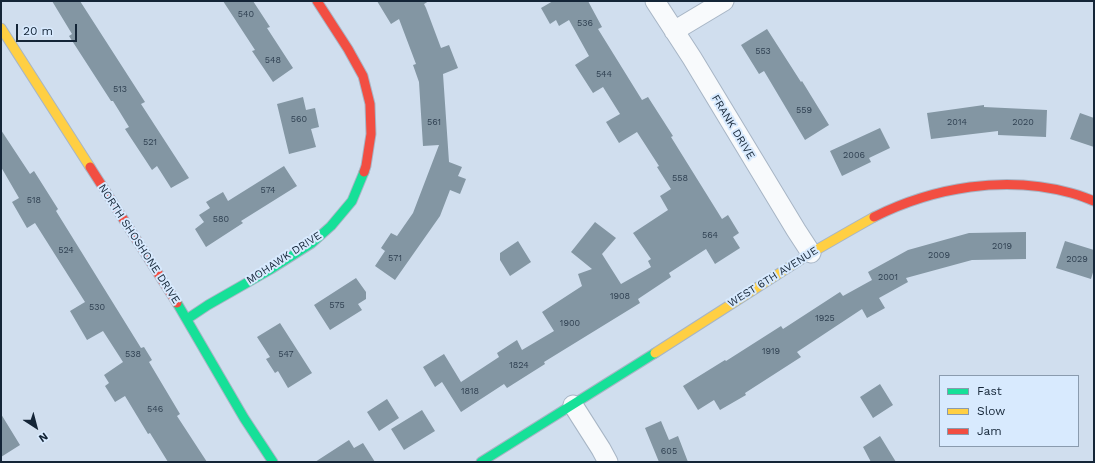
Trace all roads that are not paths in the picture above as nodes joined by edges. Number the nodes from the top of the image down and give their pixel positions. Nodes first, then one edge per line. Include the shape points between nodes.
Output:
1 (317, 1) edge
2 (655, 1) edge
3 (724, 1) edge
4 (1, 28) edge
5 (674, 31) junction
6 (1094, 201) edge
7 (811, 252) junction
8 (187, 320) junction
9 (573, 405) junction
10 (273, 462) edge
11 (481, 462) edge
12 (608, 462) edge

1 - 8 street, MOHAWK DRIVE via 363,76 370,104 371,134 366,166 352,201 331,226 312,243
2 - 5 street, FRANK DRIVE
3 - 5 street
4 - 8 street, NORTH SHOSHONE DRIVE
5 - 7 street, FRANK DRIVE
6 - 7 street, WEST 6TH AVENUE via 1061,190 1030,186 973,186 939,193 892,208
7 - 9 street, WEST 6TH AVENUE
8 - 10 street, NORTH SHOSHONE DRIVE via 244,418
9 - 11 street, WEST 6TH AVENUE
9 - 12 street

